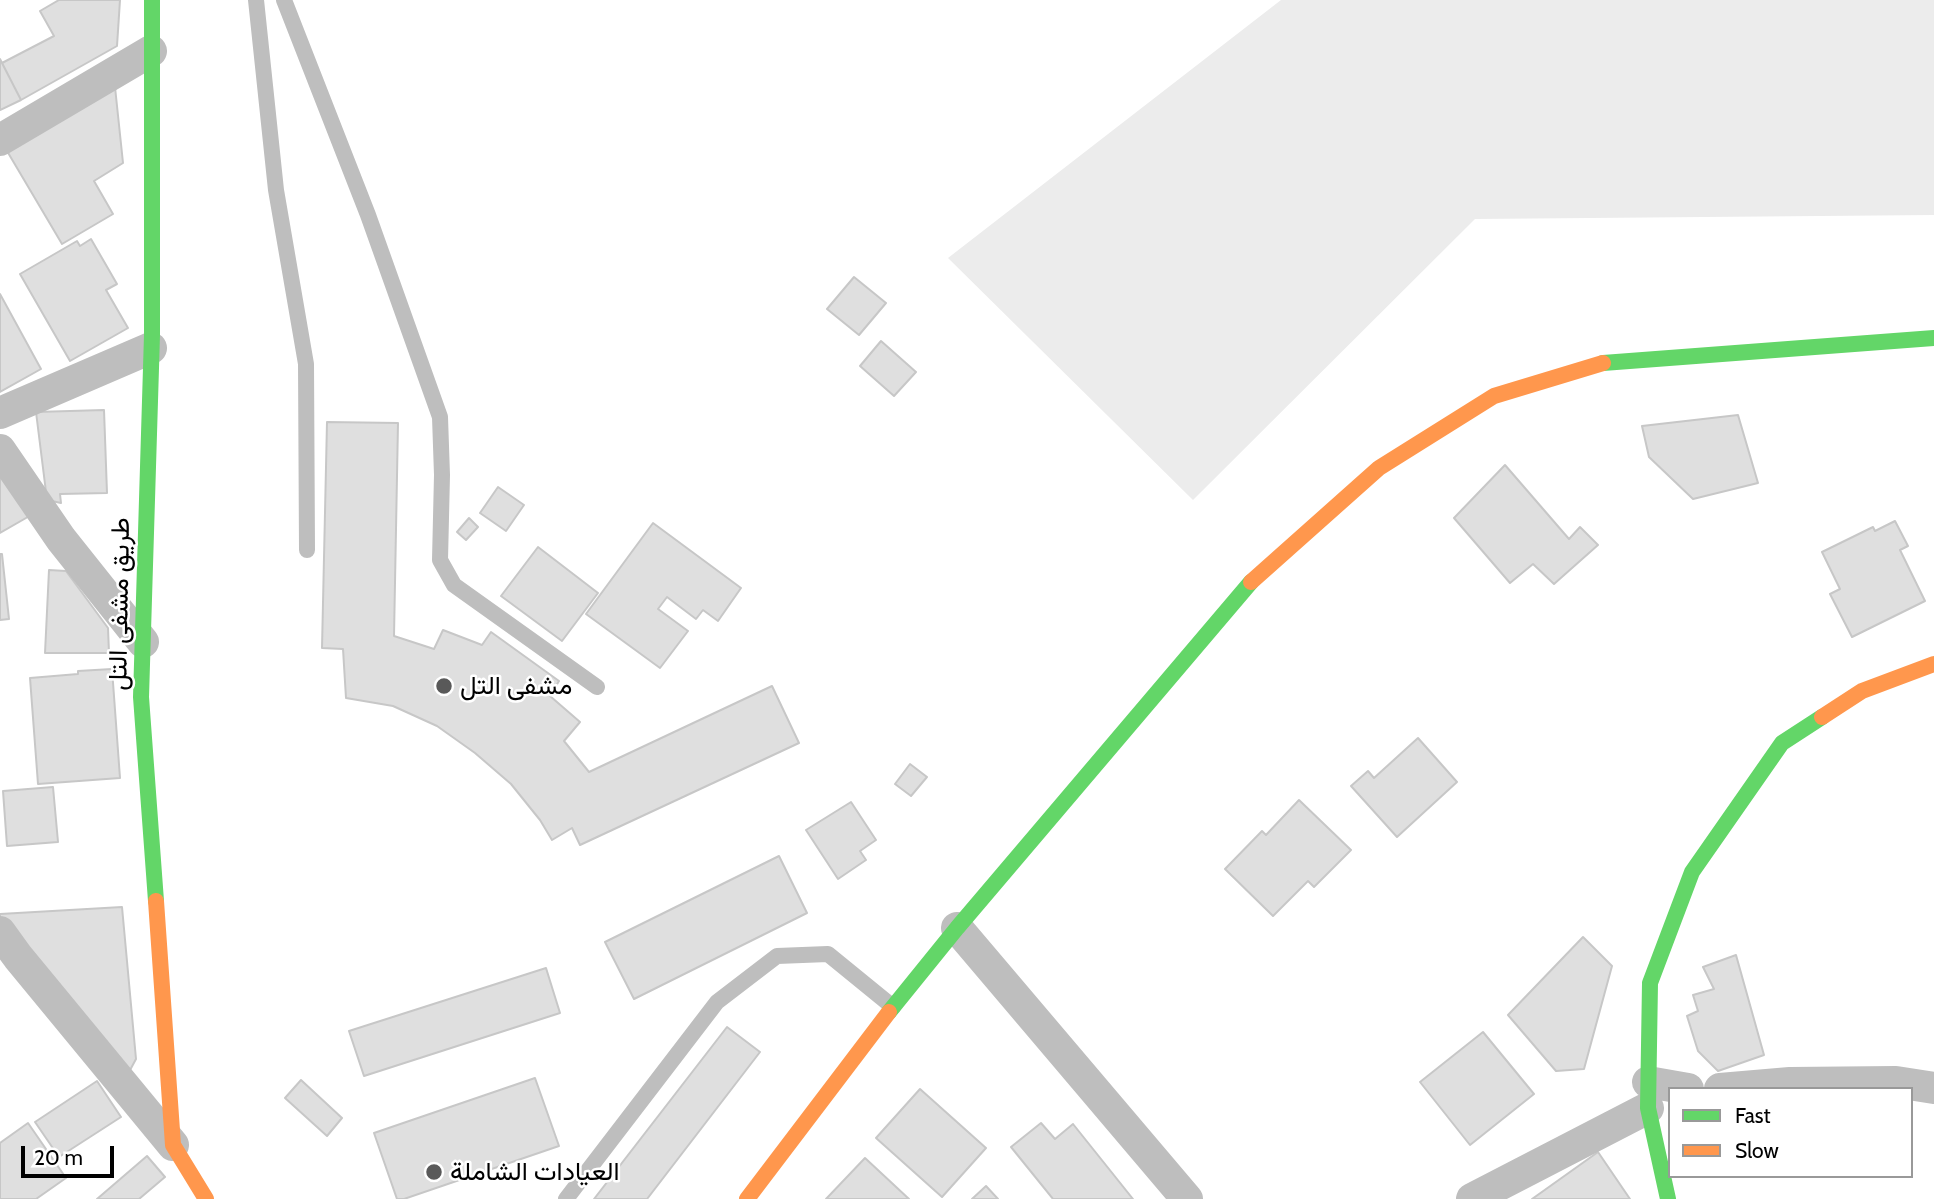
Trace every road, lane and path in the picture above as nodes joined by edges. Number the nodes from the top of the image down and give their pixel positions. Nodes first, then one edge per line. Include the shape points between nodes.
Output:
1 (152, 0) edge
2 (256, 0) edge
3 (284, 0) edge
4 (151, 51) junction
5 (0, 139) edge
6 (1934, 338) edge
7 (152, 348) junction
8 (0, 413) edge
9 (0, 450) edge
10 (307, 550) dead end
11 (143, 642) junction
12 (1934, 664) edge
13 (597, 687) dead end
14 (957, 928) junction
15 (0, 932) edge
16 (893, 1007) junction
17 (1743, 1087) edge
18 (1934, 1088) edge
19 (1668, 1092) edge
20 (1648, 1095) junction
21 (173, 1145) junction
22 (755, 1195) edge
23 (206, 1199) edge
24 (566, 1199) edge
25 (1186, 1199) edge
26 (1472, 1199) edge
27 (1668, 1199) edge

1 - 4 street, طريق مشفى التل
2 - 10 lane via 276,190 306,364
3 - 13 lane via 440,417 440,561 454,585
4 - 5 street
4 - 7 street, طريق مشفى التل
6 - 14 street via 1607,362 1494,396 1379,468 1253,580
7 - 8 street
7 - 11 street, طريق مشفى التل
9 - 11 street via 61,538
11 - 21 street, طريق مشفى التل via 141,697
12 - 20 street via 1862,691 1782,743 1692,872 1650,984
14 - 16 street
14 - 25 street
15 - 21 street
16 - 22 street
16 - 24 lane via 828,954 777,956 717,1002
17 - 18 street via 1896,1082
19 - 20 street
20 - 26 street
20 - 27 street
21 - 23 street, طريق مشفى التل

